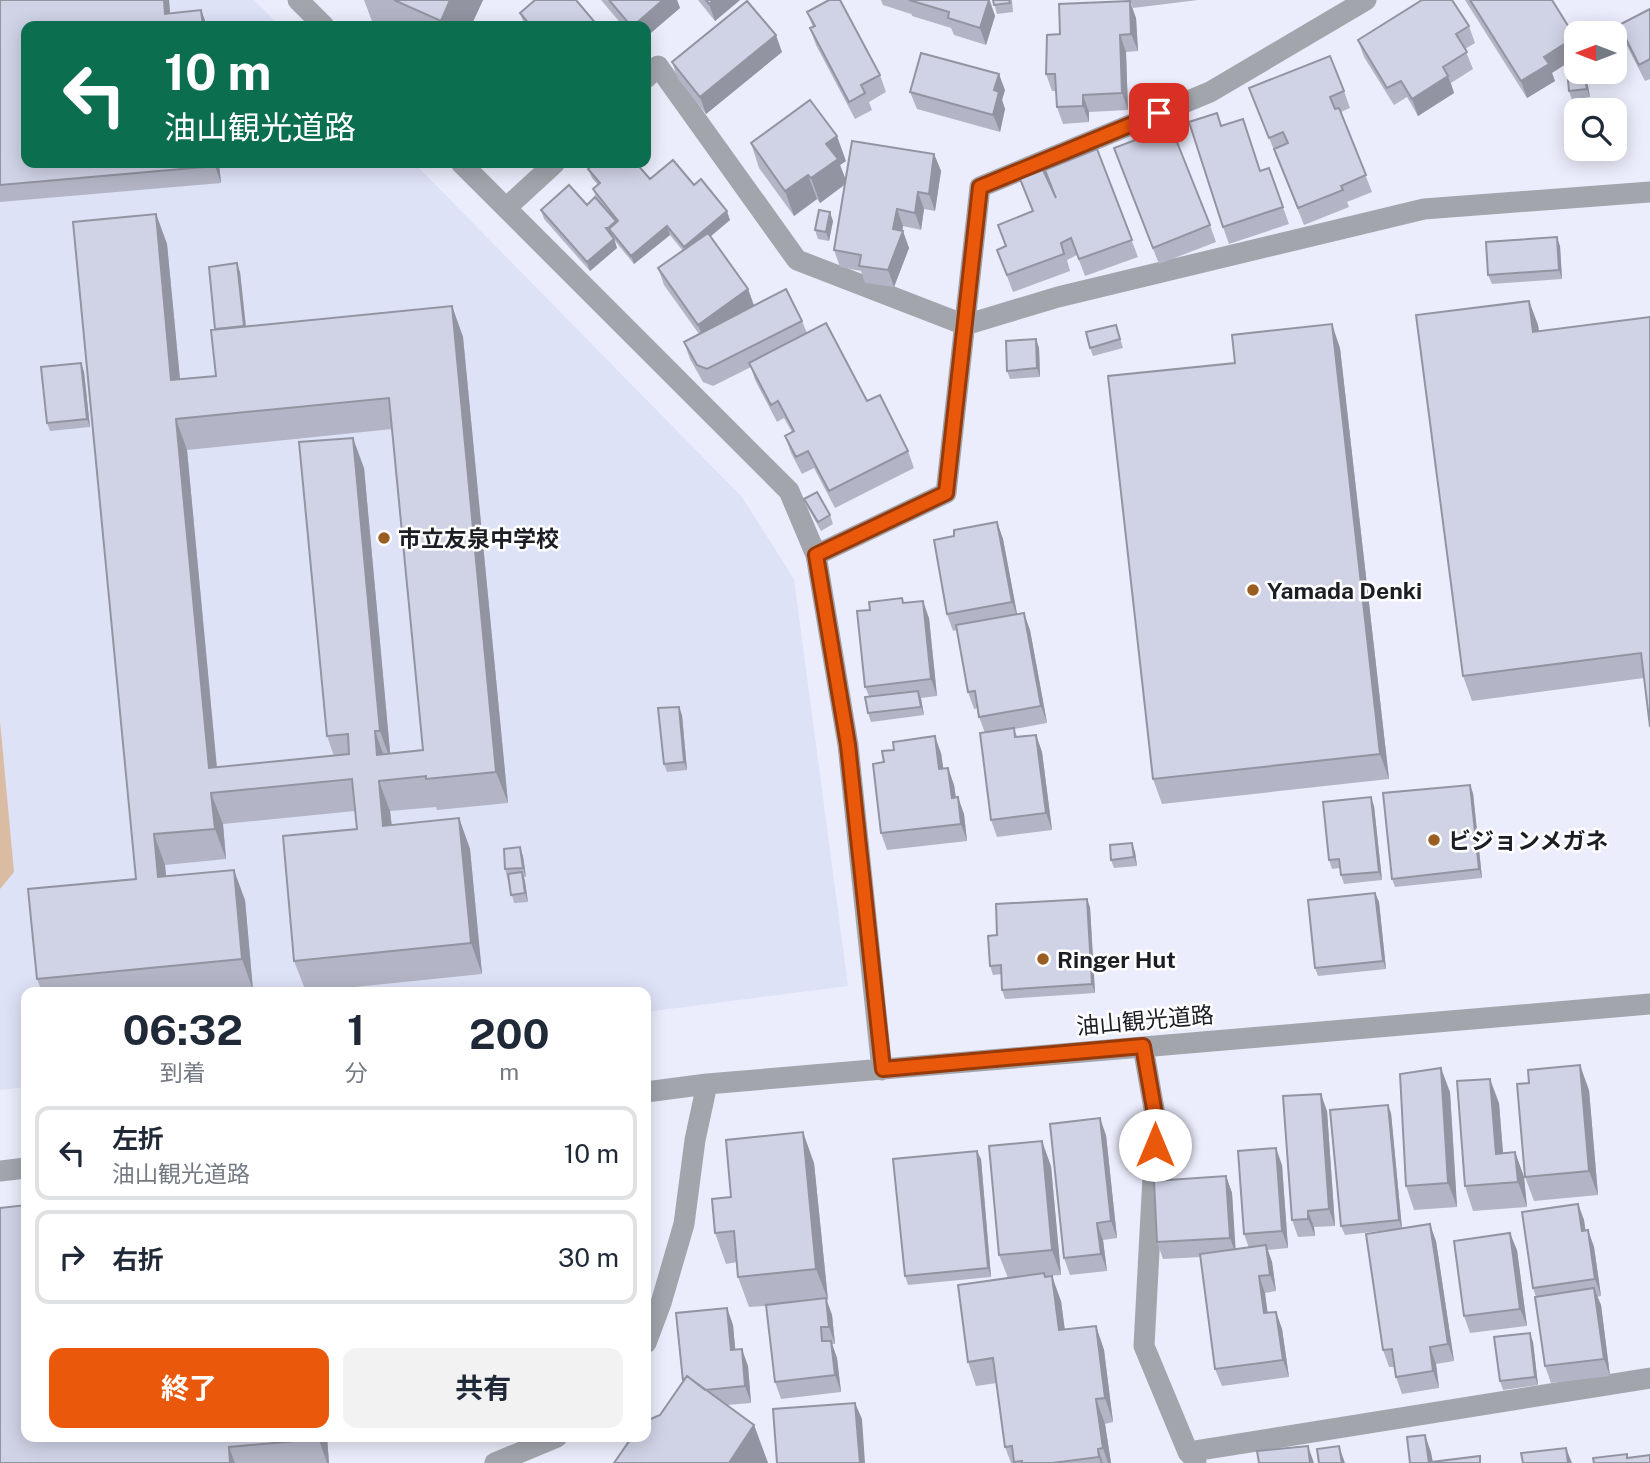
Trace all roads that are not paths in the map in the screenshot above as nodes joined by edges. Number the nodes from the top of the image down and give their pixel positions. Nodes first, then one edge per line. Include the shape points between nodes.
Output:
1 (298, 0) edge
2 (1366, 0) edge
3 (319, 21) edge
4 (651, 73) edge
5 (466, 168) edge
6 (550, 168) edge
7 (1650, 192) edge
8 (506, 208) junction
9 (965, 325) junction
10 (816, 555) junction
11 (1650, 1004) edge
12 (1143, 1046) junction
13 (883, 1069) junction
14 (707, 1084) junction
15 (651, 1091) edge
16 (21, 1169) edge
17 (0, 1171) edge
18 (651, 1329) edge
19 (1650, 1378) edge
20 (545, 1442) edge
21 (1193, 1457) edge
22 (495, 1463) edge

1 - 3 street
2 - 9 street via 1210,92 980,187
4 - 9 street via 658,66 797,260
5 - 8 street
6 - 8 street
7 - 9 street via 1423,209 1058,297
8 - 10 street via 789,491
9 - 10 street via 946,493
10 - 13 street via 848,745
11 - 12 street, 油山観光道路
12 - 13 street, 油山観光道路
12 - 21 street via 1156,1120 1144,1346
13 - 14 street, 油山観光道路
14 - 15 street, 油山観光道路
14 - 18 street via 684,1224
16 - 17 street
19 - 21 street
20 - 22 street

